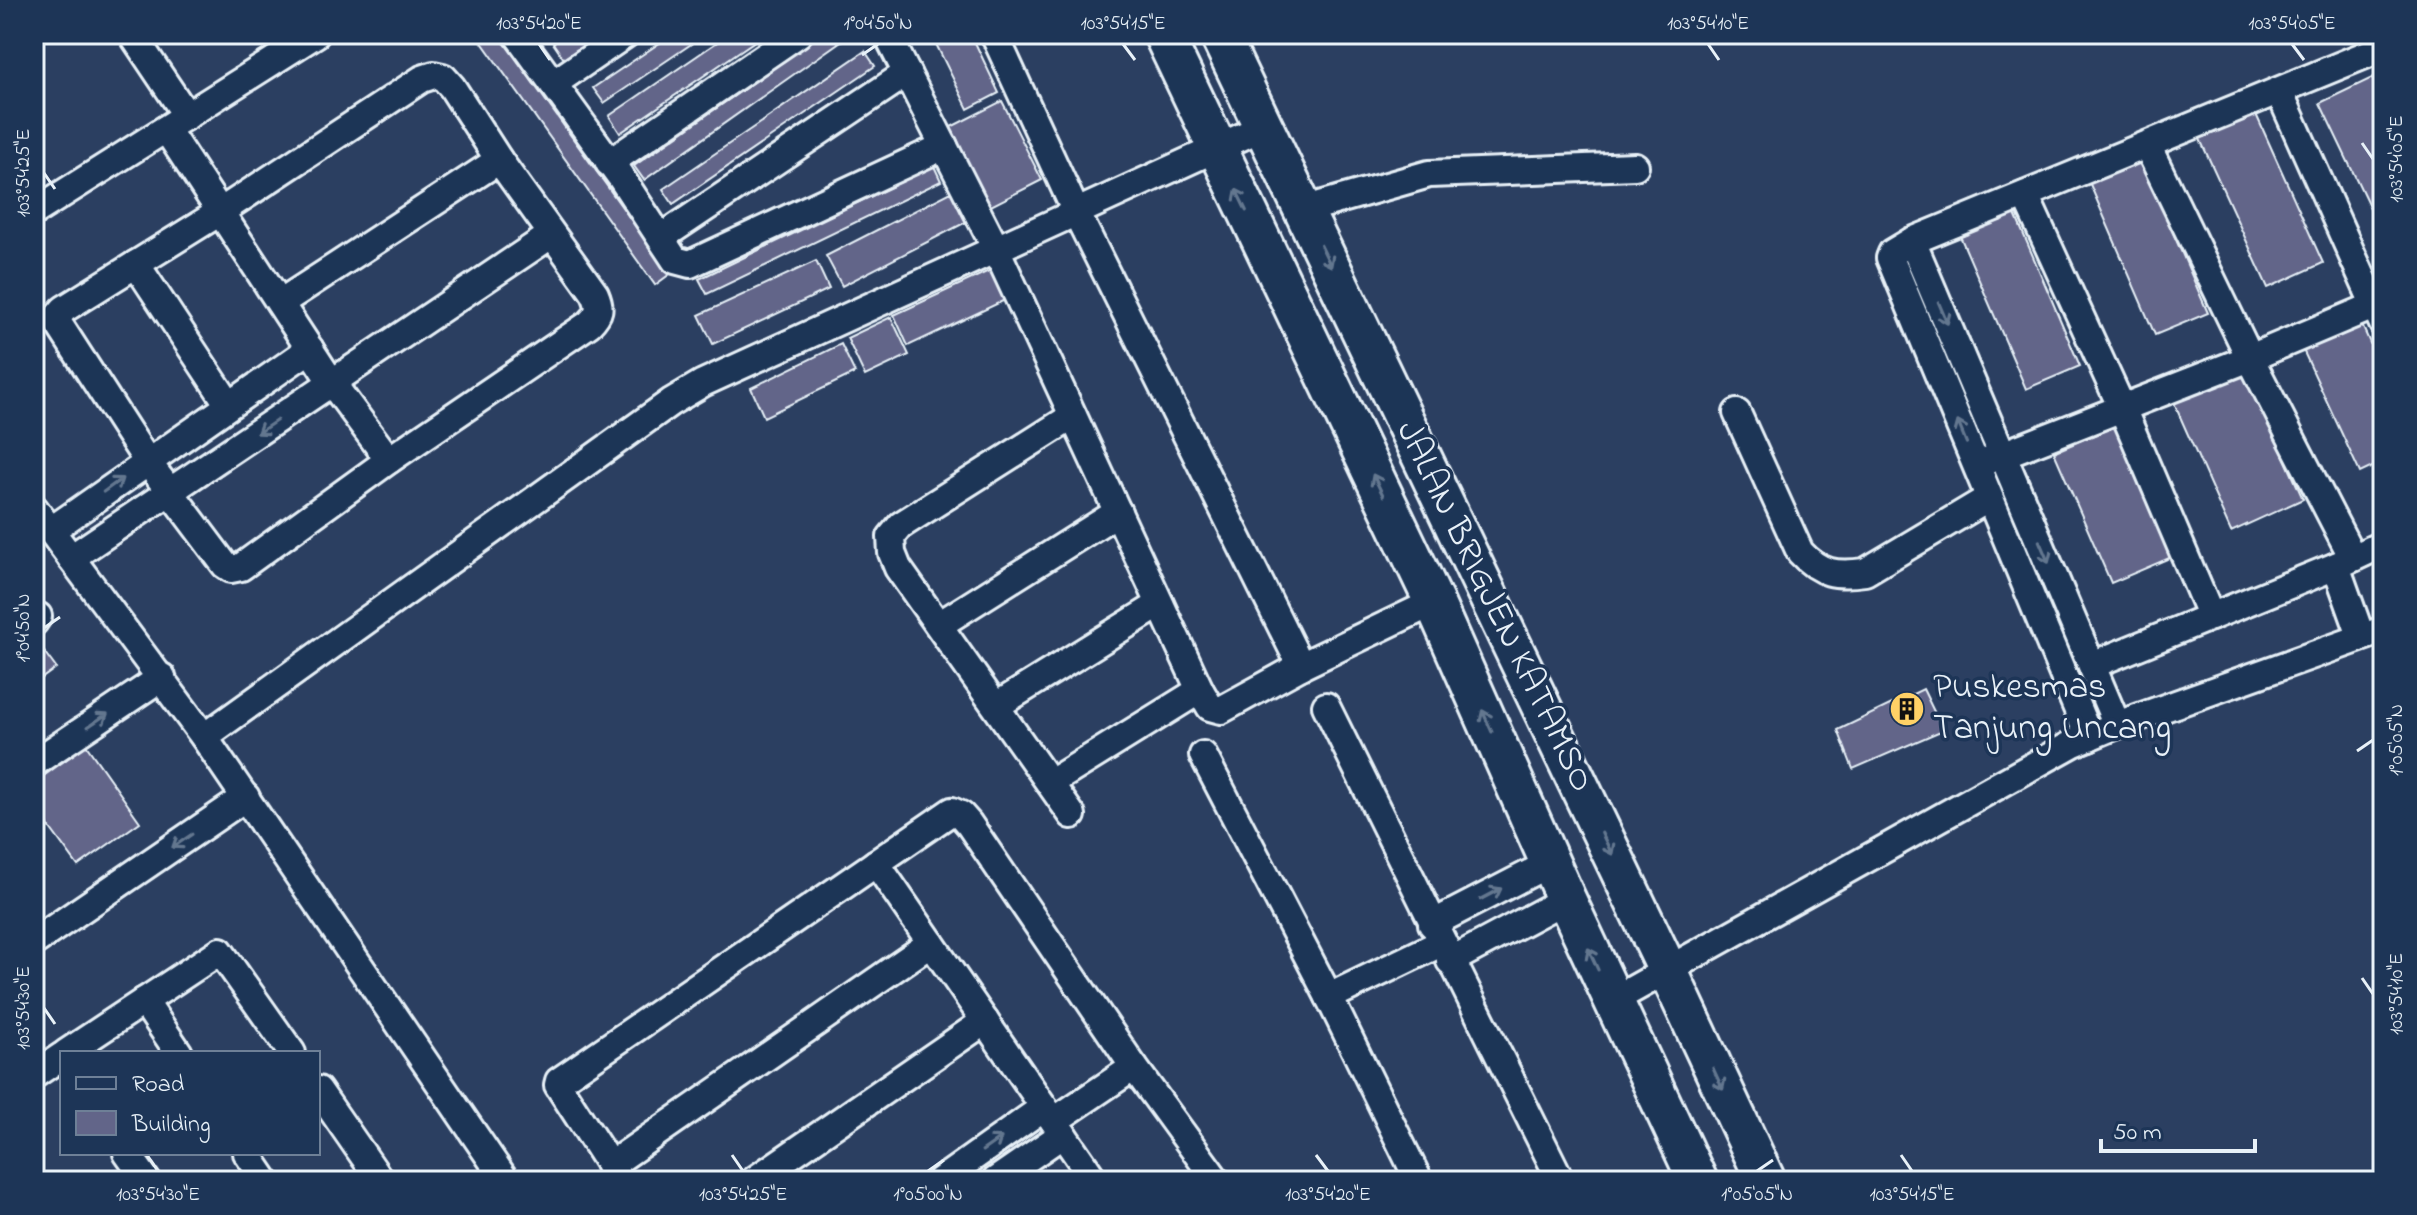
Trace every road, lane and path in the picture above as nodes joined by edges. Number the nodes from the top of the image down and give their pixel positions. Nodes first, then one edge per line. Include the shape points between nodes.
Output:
1 (132, 34) edge
2 (316, 34) edge
3 (517, 34) edge
4 (626, 34) edge
5 (798, 34) edge
6 (887, 34) edge
7 (994, 34) edge
8 (1163, 34) edge
9 (1219, 34) edge
10 (2383, 56) edge
11 (907, 73) junction
12 (553, 84) junction
13 (2279, 91) junction
14 (176, 122) junction
15 (1263, 127) junction
16 (2147, 145) junction
17 (944, 146) junction
18 (1216, 149) junction
19 (499, 160) junction
20 (609, 163) junction
21 (1635, 166) dead end
22 (2025, 195) junction
23 (1303, 210) junction
24 (34, 212) edge
25 (220, 212) junction
26 (1076, 212) junction
27 (551, 235) junction
28 (662, 237) junction
29 (1912, 241) junction
30 (996, 249) junction
31 (136, 264) junction
32 (280, 303) junction
33 (2380, 311) edge
34 (310, 349) junction
35 (2250, 358) junction
36 (332, 383) junction
37 (229, 405) junction
38 (2122, 408) junction
39 (1737, 413) dead end
40 (1073, 416) junction
41 (2003, 455) junction
42 (389, 460) junction
43 (147, 461) junction
44 (1975, 465) junction
45 (170, 492) junction
46 (1989, 498) junction
47 (34, 508) edge
48 (1118, 512) junction
49 (50, 531) junction
50 (2383, 544) edge
51 (71, 558) junction
52 (2345, 562) junction
53 (1434, 602) junction
54 (1160, 604) junction
55 (2211, 617) junction
56 (939, 625) junction
57 (2372, 633) edge
58 (2092, 665) junction
59 (1301, 666) junction
60 (162, 677) junction
61 (1200, 690) junction
62 (996, 706) junction
63 (1326, 706) dead end
64 (2117, 725) junction
65 (204, 737) junction
66 (2089, 737) junction
67 (1203, 755) dead end
68 (34, 763) edge
69 (1050, 783) junction
70 (246, 797) junction
71 (1072, 815) dead end
72 (876, 863) junction
73 (1550, 863) junction
74 (1566, 899) junction
75 (34, 942) edge
76 (1441, 942) junction
77 (931, 943) junction
78 (1668, 971) junction
79 (1329, 997) junction
80 (144, 1001) junction
81 (1612, 1001) junction
82 (985, 1021) junction
83 (71, 1051) edge
84 (178, 1051) edge
85 (291, 1051) edge
86 (60, 1058) edge
87 (1134, 1067) junction
88 (34, 1075) edge
89 (320, 1093) edge
90 (1054, 1121) junction
91 (128, 1155) edge
92 (248, 1155) edge
93 (614, 1174) edge
94 (147, 1181) edge
95 (266, 1181) edge
96 (381, 1181) edge
97 (506, 1181) edge
98 (753, 1181) edge
99 (940, 1181) edge
100 (995, 1181) edge
101 (1095, 1181) edge
102 (1217, 1181) edge
103 (1419, 1181) edge
104 (1561, 1181) edge
105 (1698, 1181) edge
106 (1766, 1181) edge

1 - 14 street
2 - 14 street
3 - 12 street
4 - 12 street
5 - 20 street
6 - 11 street
7 - 26 street
8 - 18 highway, JALAN BRIGJEN KATAMSO
9 - 15 highway, JALAN BRIGJEN KATAMSO
10 - 13 street via 2375,51
11 - 17 street
11 - 28 street
12 - 20 street
13 - 16 street
13 - 33 street
14 - 24 street
14 - 25 street
15 - 18 street
15 - 23 highway, JALAN BRIGJEN KATAMSO
16 - 22 street
16 - 35 street
17 - 28 street via 690,264 675,260
17 - 30 street
18 - 26 street
53 -> 18 highway, JALAN BRIGJEN KATAMSO
19 - 25 street via 452,87 434,75
19 - 27 street
19 - 32 street
20 - 28 street
21 - 23 street via 1429,174
22 - 29 street
22 - 38 street
23 -> 78 highway, JALAN BRIGJEN KATAMSO
25 - 31 street
25 - 32 street
26 - 30 street
26 - 59 street
27 - 36 street
27 - 42 street via 595,294 598,315
29 -> 41 street
44 -> 29 street via 1890,258
30 - 40 street
30 - 65 street via 692,389
31 - 37 street
31 - 43 street via 64,309 58,323
32 - 34 street
33 - 35 street
34 - 36 street
34 - 37 street
35 - 38 street
35 - 52 street
36 - 42 street
36 -> 45 street
37 - 43 street
38 - 41 street
38 - 55 street
39 - 46 street via 1800,552 1826,571 1865,572
40 - 48 street
40 - 56 street via 901,525 891,537 898,568
41 - 44 street
41 -> 58 street
42 - 45 street via 236,569 225,565
43 - 45 street
49 -> 43 street
44 - 46 street
45 - 51 street
46 - 66 street
47 - 49 street
48 - 54 street
48 - 56 street
49 - 51 street
50 - 52 street
51 - 60 street
52 - 55 street
52 - 57 street
53 - 59 street
73 -> 53 highway, JALAN BRIGJEN KATAMSO
54 - 61 street
54 - 62 street
55 - 58 street
56 - 62 street
57 - 64 street
58 - 64 street
59 - 61 street via 1221,710 1210,707
60 - 65 street
68 -> 60 street
61 - 69 street
62 - 69 street
63 - 76 street
64 - 66 street
65 - 70 street
66 - 78 street
67 - 79 street
69 - 71 street
70 -> 75 street
70 - 97 street
72 - 77 street
72 - 87 street via 952,811 961,815
72 - 93 street via 559,1081
73 - 74 highway, JALAN BRIGJEN KATAMSO
76 -> 73 street
74 - 76 street
81 -> 74 highway, JALAN BRIGJEN KATAMSO
76 - 79 street
76 - 104 street
77 - 82 street
77 - 93 street
78 - 81 street
78 -> 106 highway, JALAN BRIGJEN KATAMSO
79 - 103 street
80 - 83 street
80 - 84 street
80 - 85 street via 220,951
81 - 105 highway, JALAN BRIGJEN KATAMSO
82 - 90 street
82 - 98 street
86 - 88 street
87 - 90 street
87 - 102 street
89 - 96 street
99 -> 90 street
90 - 100 street
90 - 101 street
91 - 94 street
92 - 95 street

